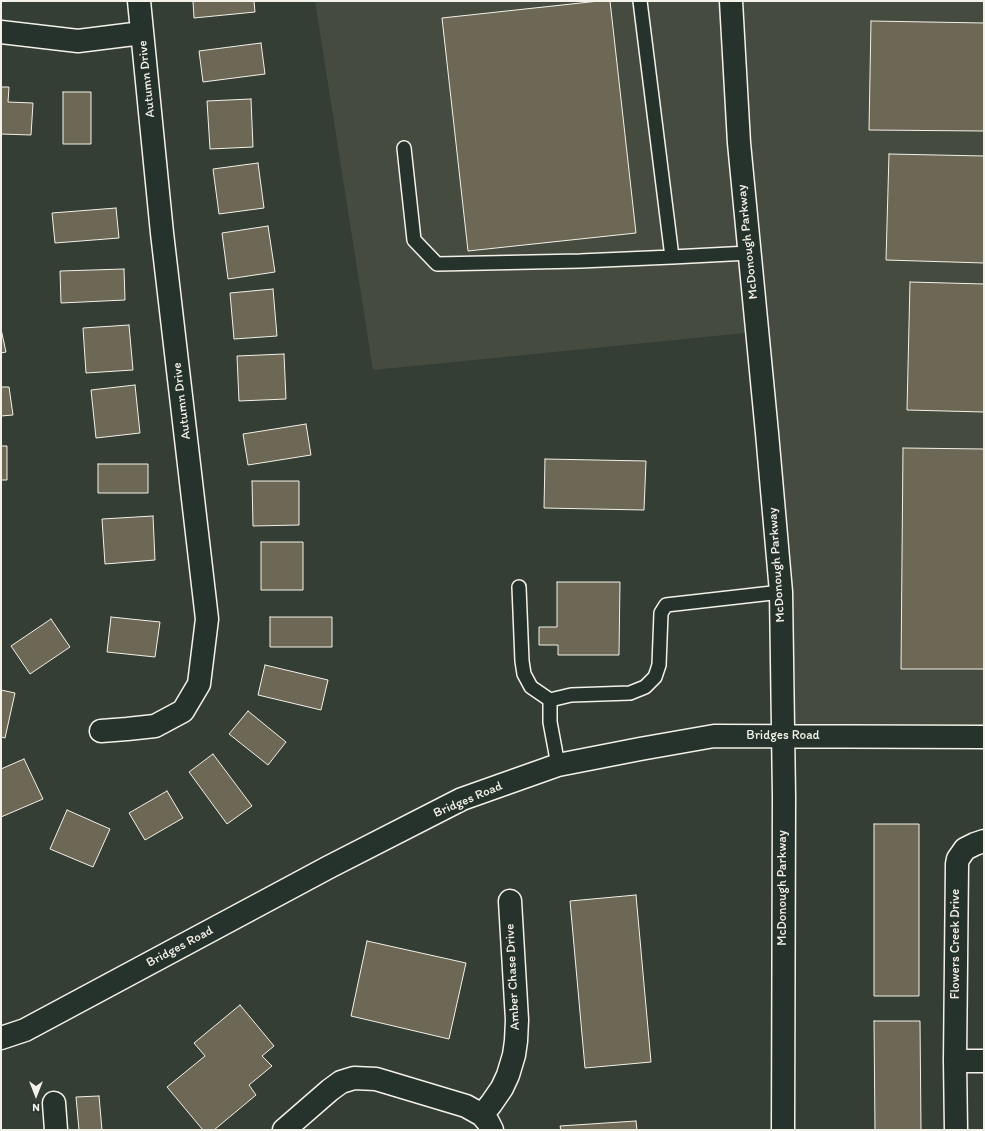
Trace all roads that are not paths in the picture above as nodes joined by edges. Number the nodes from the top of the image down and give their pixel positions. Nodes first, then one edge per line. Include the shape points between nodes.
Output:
1 (139, 1) edge
2 (640, 1) edge
3 (731, 1) edge
4 (1, 32) edge
5 (142, 32) junction
6 (404, 148) dead end
7 (749, 253) junction
8 (672, 257) junction
9 (519, 587) dead end
10 (781, 592) junction
11 (550, 700) junction
12 (101, 730) dead end
13 (783, 736) junction
14 (984, 737) edge
15 (558, 765) junction
16 (984, 841) edge
17 (510, 901) dead end
18 (1, 1038) edge
19 (955, 1061) junction
20 (984, 1061) edge
21 (54, 1103) dead end
22 (487, 1122) edge
23 (56, 1130) edge
24 (284, 1130) edge
25 (782, 1130) edge
26 (956, 1130) edge

1 - 5 street, Autumn Drive
2 - 8 lane
3 - 7 street, McDonough Parkway via 739,143
4 - 5 street via 78,41
5 - 12 street, Autumn Drive via 162,233 207,619 199,684 183,711 155,726
6 - 8 lane via 414,240 437,264
7 - 8 lane
7 - 10 street, McDonough Parkway
9 - 11 lane via 524,674 531,687
10 - 11 lane via 666,605 661,613 659,665 655,677 645,687 630,693 571,695
10 - 13 street, McDonough Parkway
11 - 15 lane via 550,722
13 - 14 street, Bridges Road
13 - 15 street, Bridges Road via 714,736
13 - 25 street, McDonough Parkway
15 - 18 street, Bridges Road via 462,799 329,867 25,1030
16 - 19 street, Flowers Creek Drive via 965,849 957,864
17 - 22 street, Amber Chase Drive via 516,1041 508,1075 491,1104
19 - 20 street
19 - 26 street, Flowers Creek Drive
21 - 23 street
22 - 24 street, Amber Chase Drive via 466,1106 376,1079 354,1078 341,1082 330,1090

